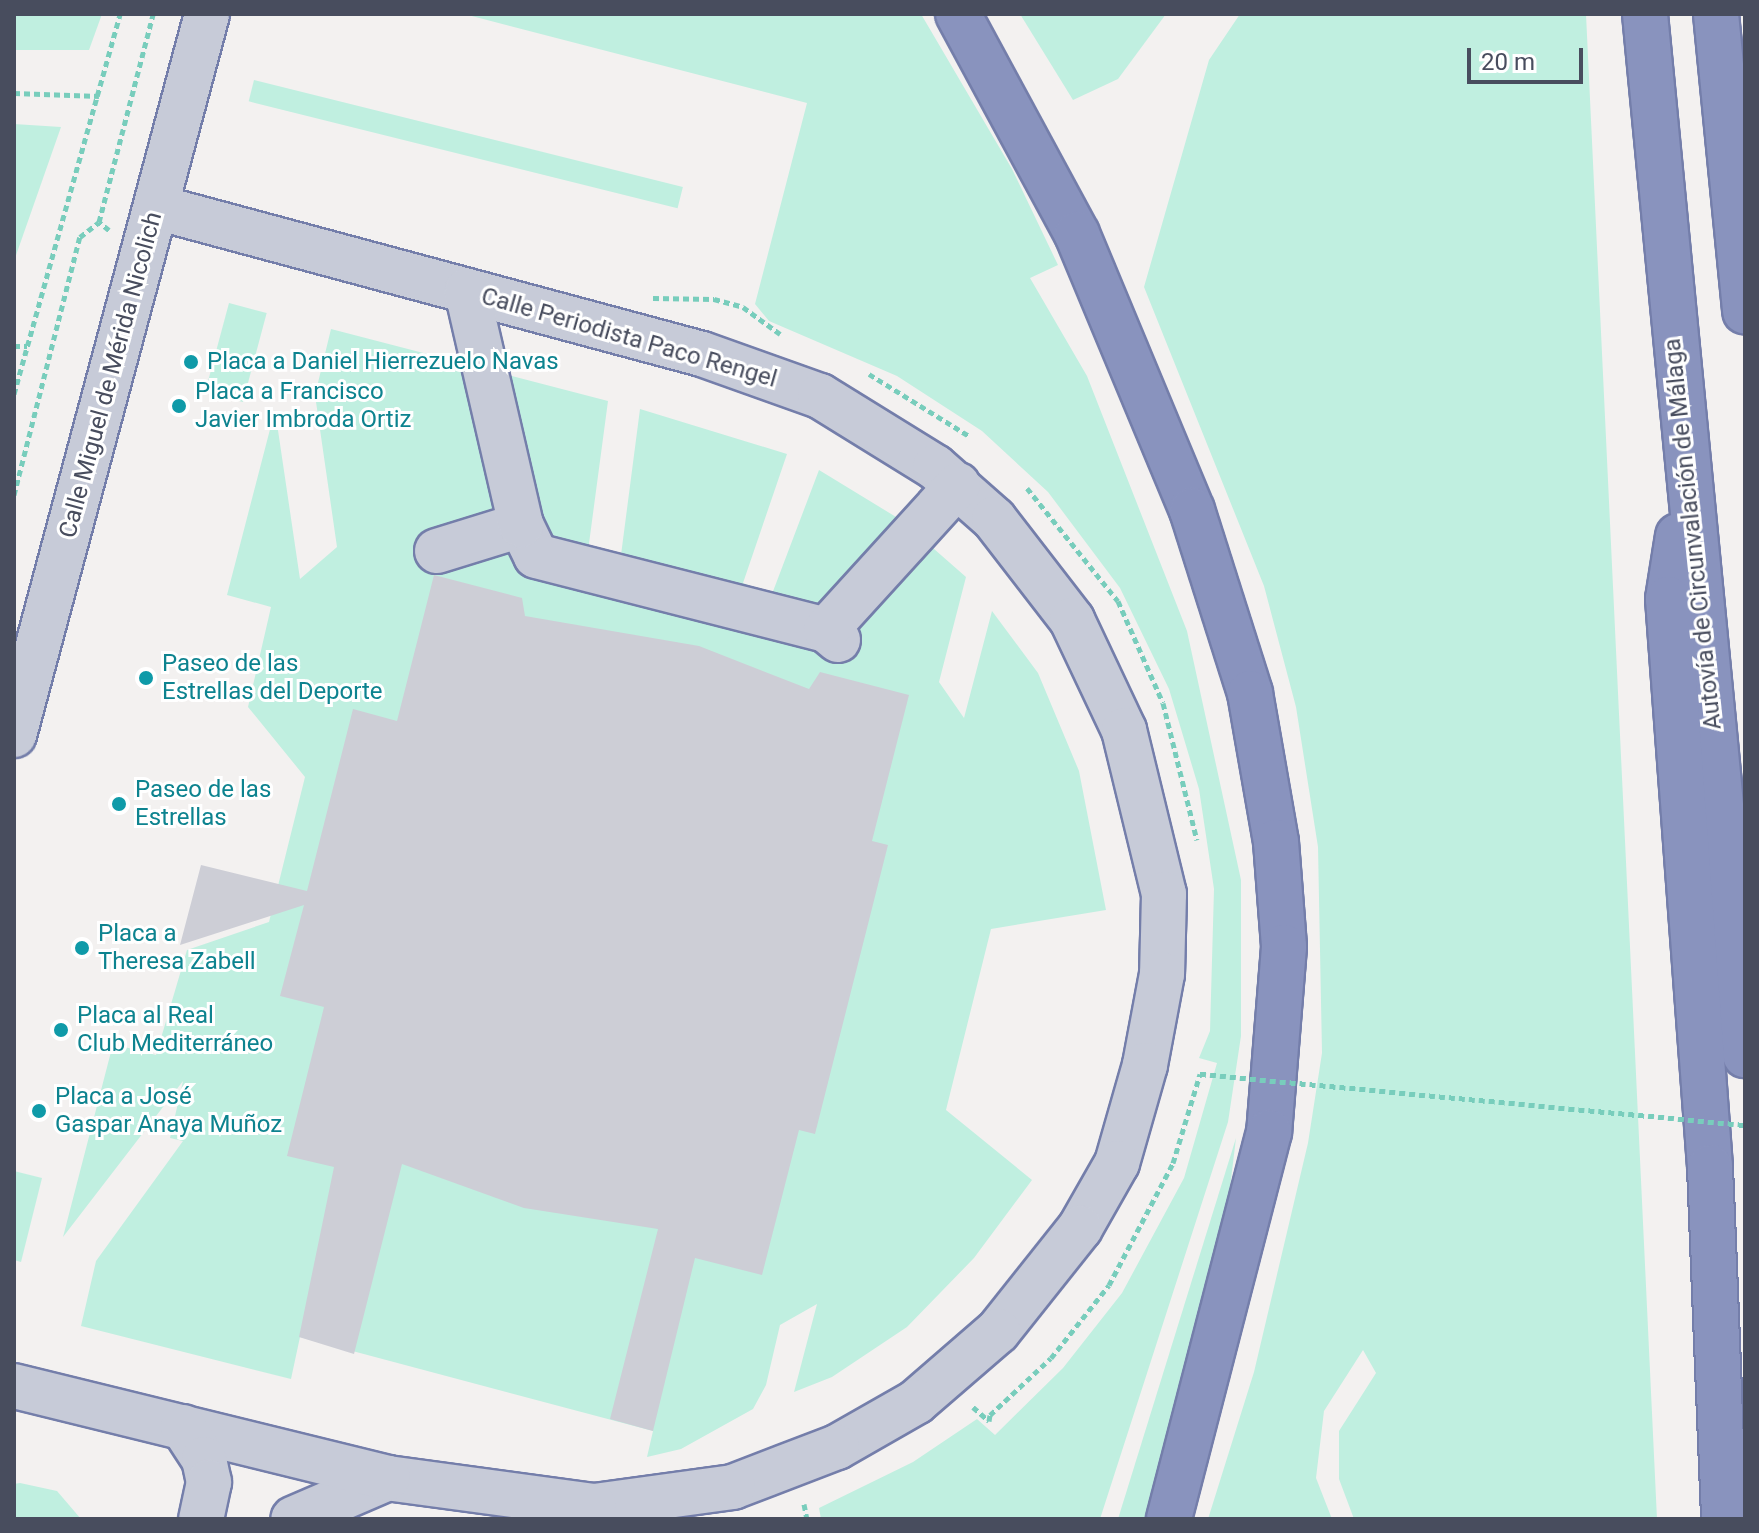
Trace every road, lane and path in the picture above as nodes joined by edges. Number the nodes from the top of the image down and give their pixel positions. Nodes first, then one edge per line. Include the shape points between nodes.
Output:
1 (120, 14) edge
2 (207, 14) edge
3 (958, 14) edge
4 (1645, 14) edge
5 (1716, 14) edge
6 (14, 93) edge
7 (99, 96) junction
8 (156, 207) junction
9 (99, 222) dead end
10 (467, 291) junction
11 (663, 294) dead end
12 (1745, 312) edge
13 (786, 337) dead end
14 (14, 346) edge
15 (27, 346) junction
16 (866, 372) dead end
17 (14, 394) edge
18 (974, 441) dead end
19 (1687, 479) junction
20 (1017, 480) dead end
21 (958, 485) junction
22 (14, 495) edge
23 (521, 525) junction
24 (437, 551) dead end
25 (14, 735) edge
26 (1198, 845) dead end
27 (1745, 1055) edge
28 (1745, 1125) edge
29 (14, 1386) edge
30 (985, 1399) dead end
31 (967, 1400) dead end
32 (975, 1409) junction
33 (963, 1416) dead end
34 (183, 1427) junction
35 (388, 1478) junction
36 (817, 1500) dead end
37 (792, 1509) dead end
38 (201, 1519) edge
39 (293, 1519) edge
40 (1169, 1519) edge
41 (1724, 1519) edge

1 - 7 path
2 - 8 street, Calle Miguel de Mérida Nicolich
3 - 40 highway via 1077,234 1192,510 1250,693 1276,842 1284,947 1269,1132
4 - 19 highway, Autovía de Circunvalación de Málaga
5 - 12 highway
6 - 7 path
7 - 15 path
8 - 10 street, Calle Periodista Paco Rengel
8 - 25 street, Calle Miguel de Mérida Nicolich
9 - 22 path via 80,237
10 - 21 street, Calle Periodista Paco Rengel via 702,354 820,396
10 - 23 street
11 - 13 path via 743,307 759,325
14 - 15 path
15 - 17 path
16 - 18 path
19 - 27 highway, Autovía de Circunvalación de Málaga
19 - 41 highway via 1668,599 1710,1167
20 - 26 path via 1118,601 1163,703
21 - 23 street via 832,635 536,556
21 - 35 street, Calle Periodista Paco Rengel via 994,519 1072,620 1124,730 1164,894 1162,974 1145,1065 1117,1163 1080,1228 998,1331 916,1402 837,1447 733,1487 594,1506
23 - 24 street
28 - 32 path, bridge via 1200,1074 1157,1199 1109,1285 1051,1358 989,1421
29 - 34 street, Calle Periodista Paco Rengel
30 - 32 path
31 - 32 path
32 - 33 path
34 - 35 street, Calle Periodista Paco Rengel
34 - 38 street via 204,1459 209,1482
35 - 39 street
36 - 37 path

